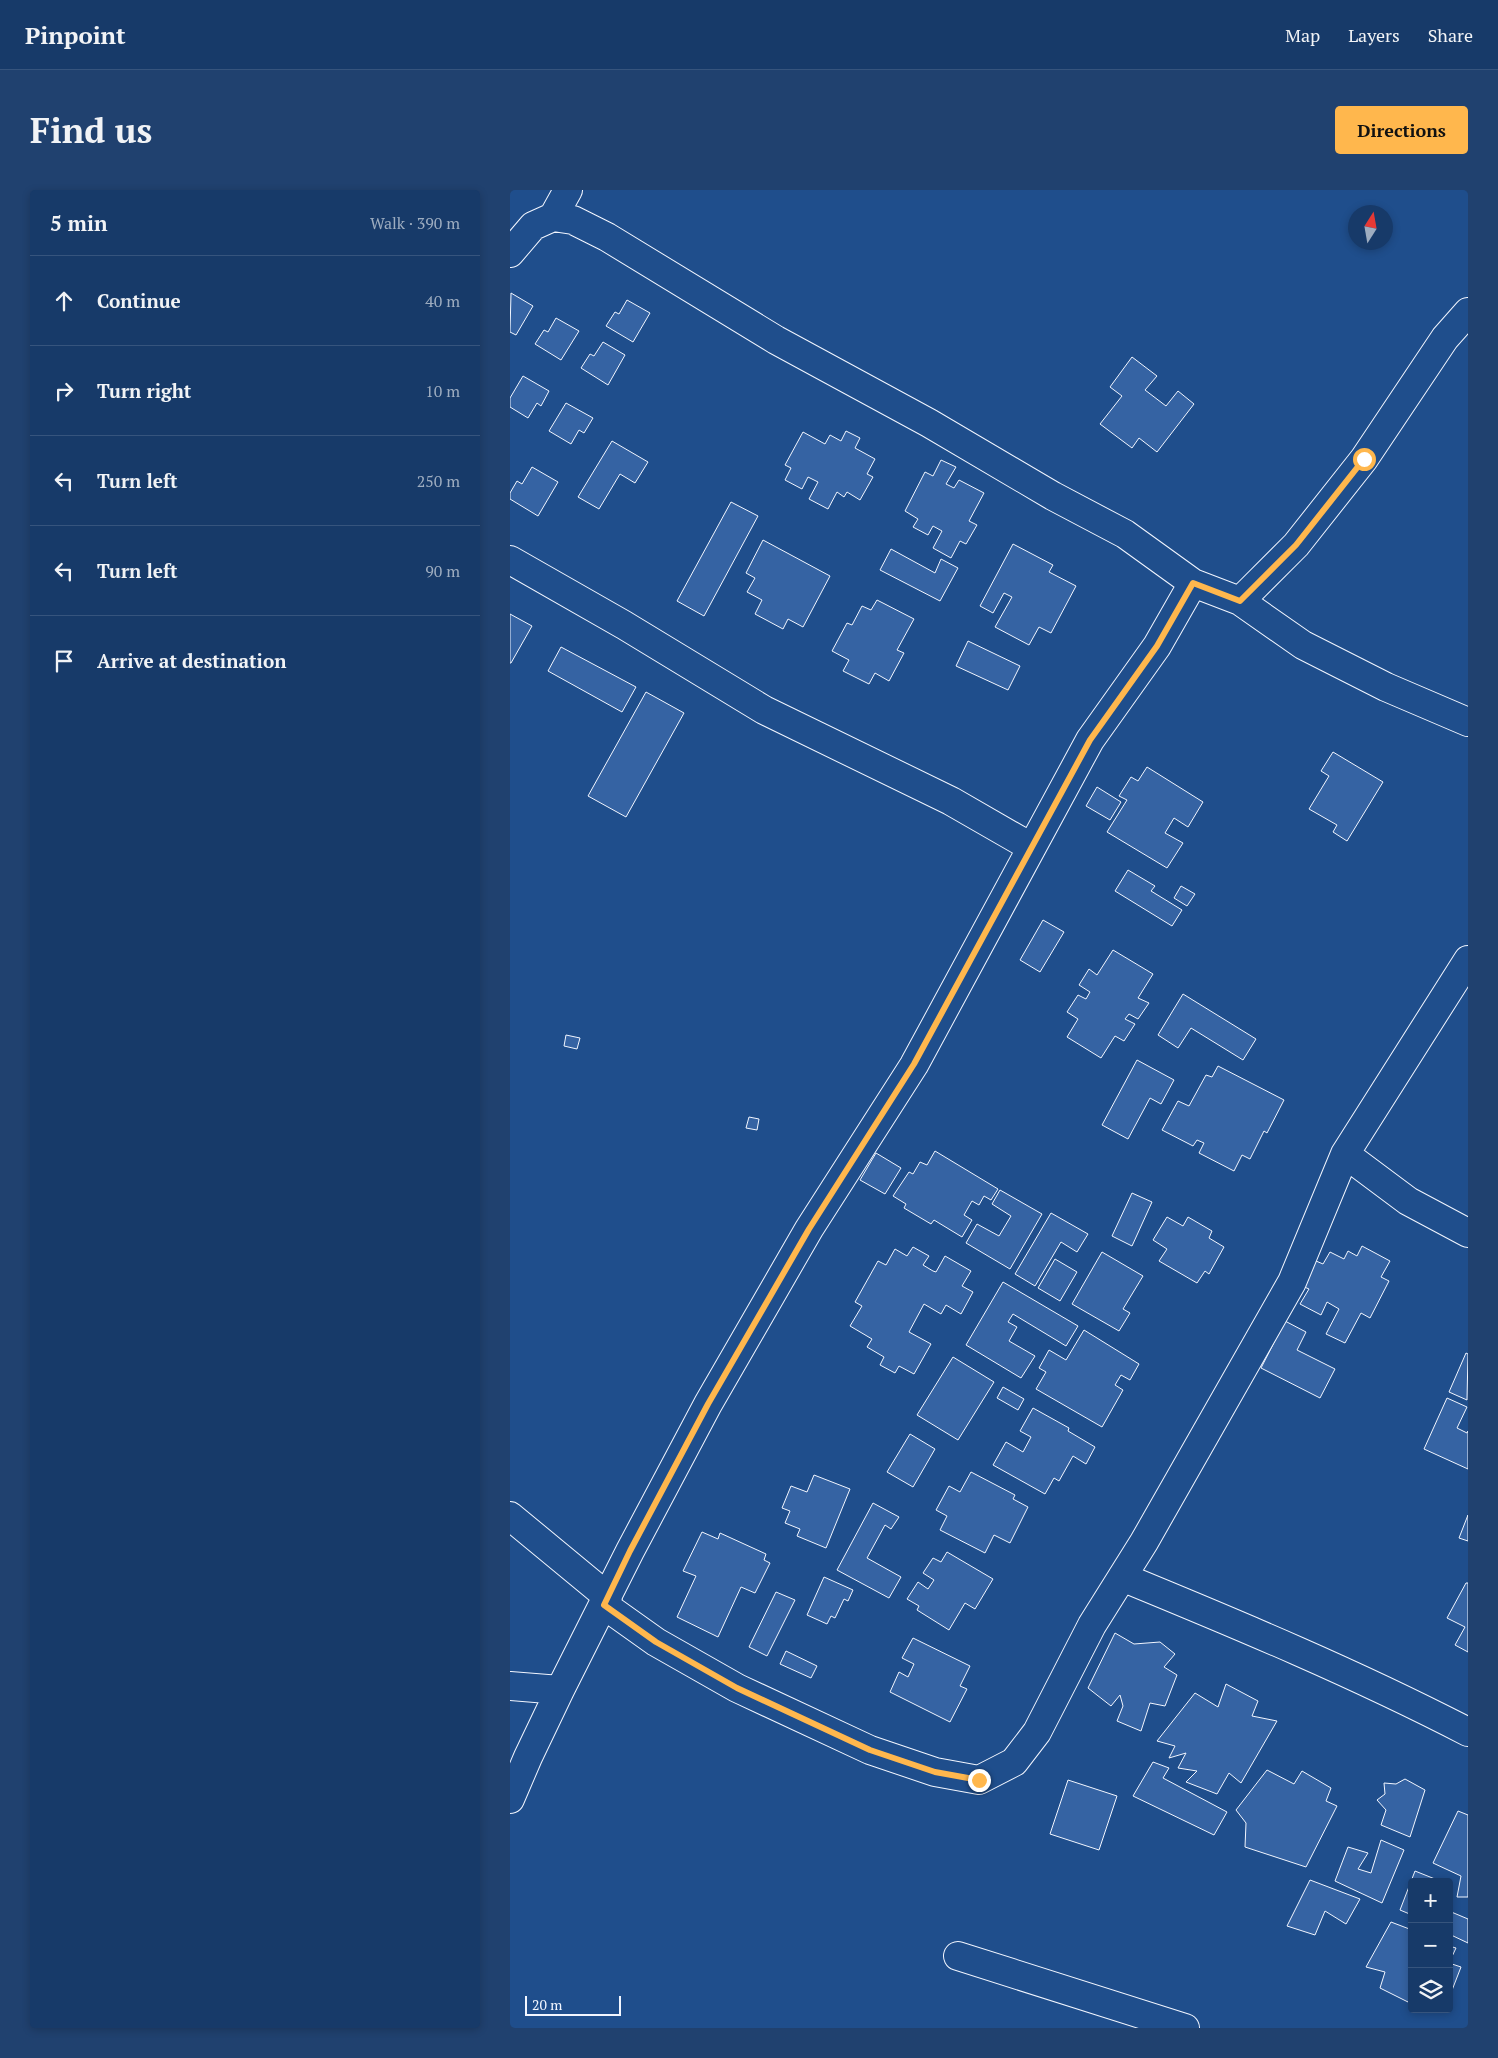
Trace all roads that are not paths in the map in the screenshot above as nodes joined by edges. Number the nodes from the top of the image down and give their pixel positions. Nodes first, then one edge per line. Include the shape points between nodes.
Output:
1 (568, 190) edge
2 (552, 217) junction
3 (510, 253) edge
4 (1468, 312) edge
5 (510, 560) edge
6 (1193, 583) junction
7 (1240, 601) junction
8 (1468, 722) edge
9 (1031, 847) junction
10 (1468, 960) edge
11 (1345, 1154) junction
12 (1468, 1233) edge
13 (510, 1516) edge
14 (1122, 1577) junction
15 (606, 1601) junction
16 (510, 1686) edge
17 (560, 1690) junction
18 (1468, 1732) edge
19 (510, 1799) edge
20 (958, 1956) dead end
21 (1185, 2028) edge

1 - 2 street
2 - 3 street via 533,226
2 - 6 street via 574,220 607,237 776,340 1125,534
4 - 7 street via 1445,338 1358,467 1296,545
5 - 9 street via 764,710 951,801
6 - 7 street
6 - 9 street via 1157,646 1090,740
7 - 8 street via 1303,645 1386,687
9 - 15 street via 914,1064 809,1229 708,1404
10 - 11 street
11 - 12 street via 1408,1201
11 - 14 street via 1292,1282
13 - 15 street
14 - 15 street via 1092,1625 1037,1732 1014,1762 979,1780 935,1772 870,1750 737,1688 656,1642
14 - 18 street via 1236,1623
15 - 17 street
16 - 17 street
17 - 19 street
20 - 21 street

